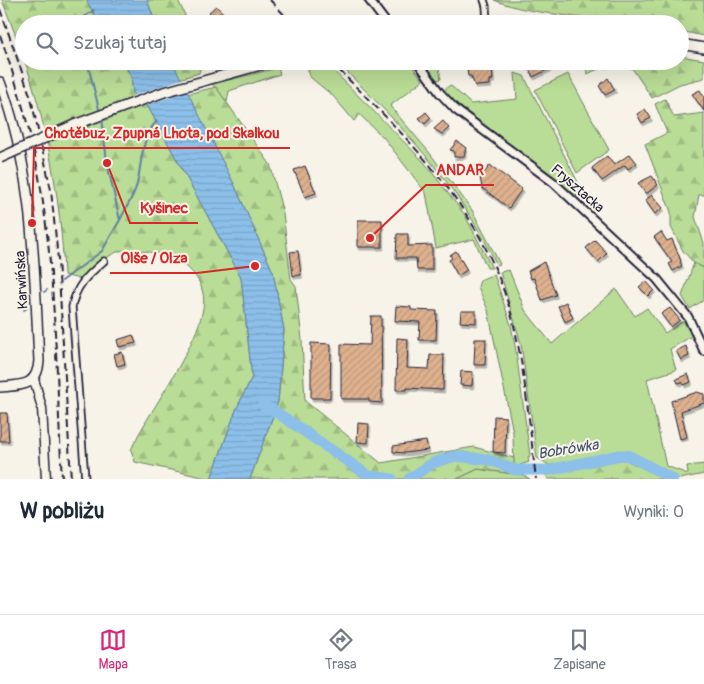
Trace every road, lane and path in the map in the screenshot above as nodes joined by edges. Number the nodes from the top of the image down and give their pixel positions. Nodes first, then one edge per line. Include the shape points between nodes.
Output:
1 (369, 0) edge
2 (484, 0) edge
3 (380, 15) edge
4 (487, 15) edge
5 (689, 46) edge
6 (704, 48) edge
7 (243, 70) edge
8 (423, 70) edge
9 (0, 82) edge
10 (0, 158) edge
11 (104, 261) dead end
12 (704, 351) edge
13 (34, 379) junction
14 (0, 387) edge
15 (46, 479) edge
16 (85, 479) edge

1 - 3 street
2 - 4 street
5 - 6 main road
7 - 10 main road, bridge via 164,92 81,122
8 - 12 street, Frysztacka via 456,110 553,182 657,279 688,317
9 - 13 main road, Karwińska via 16,132 30,199 39,361
11 - 16 street via 79,286 72,307
13 - 14 main road
13 - 15 main road, Karwińska via 42,408

